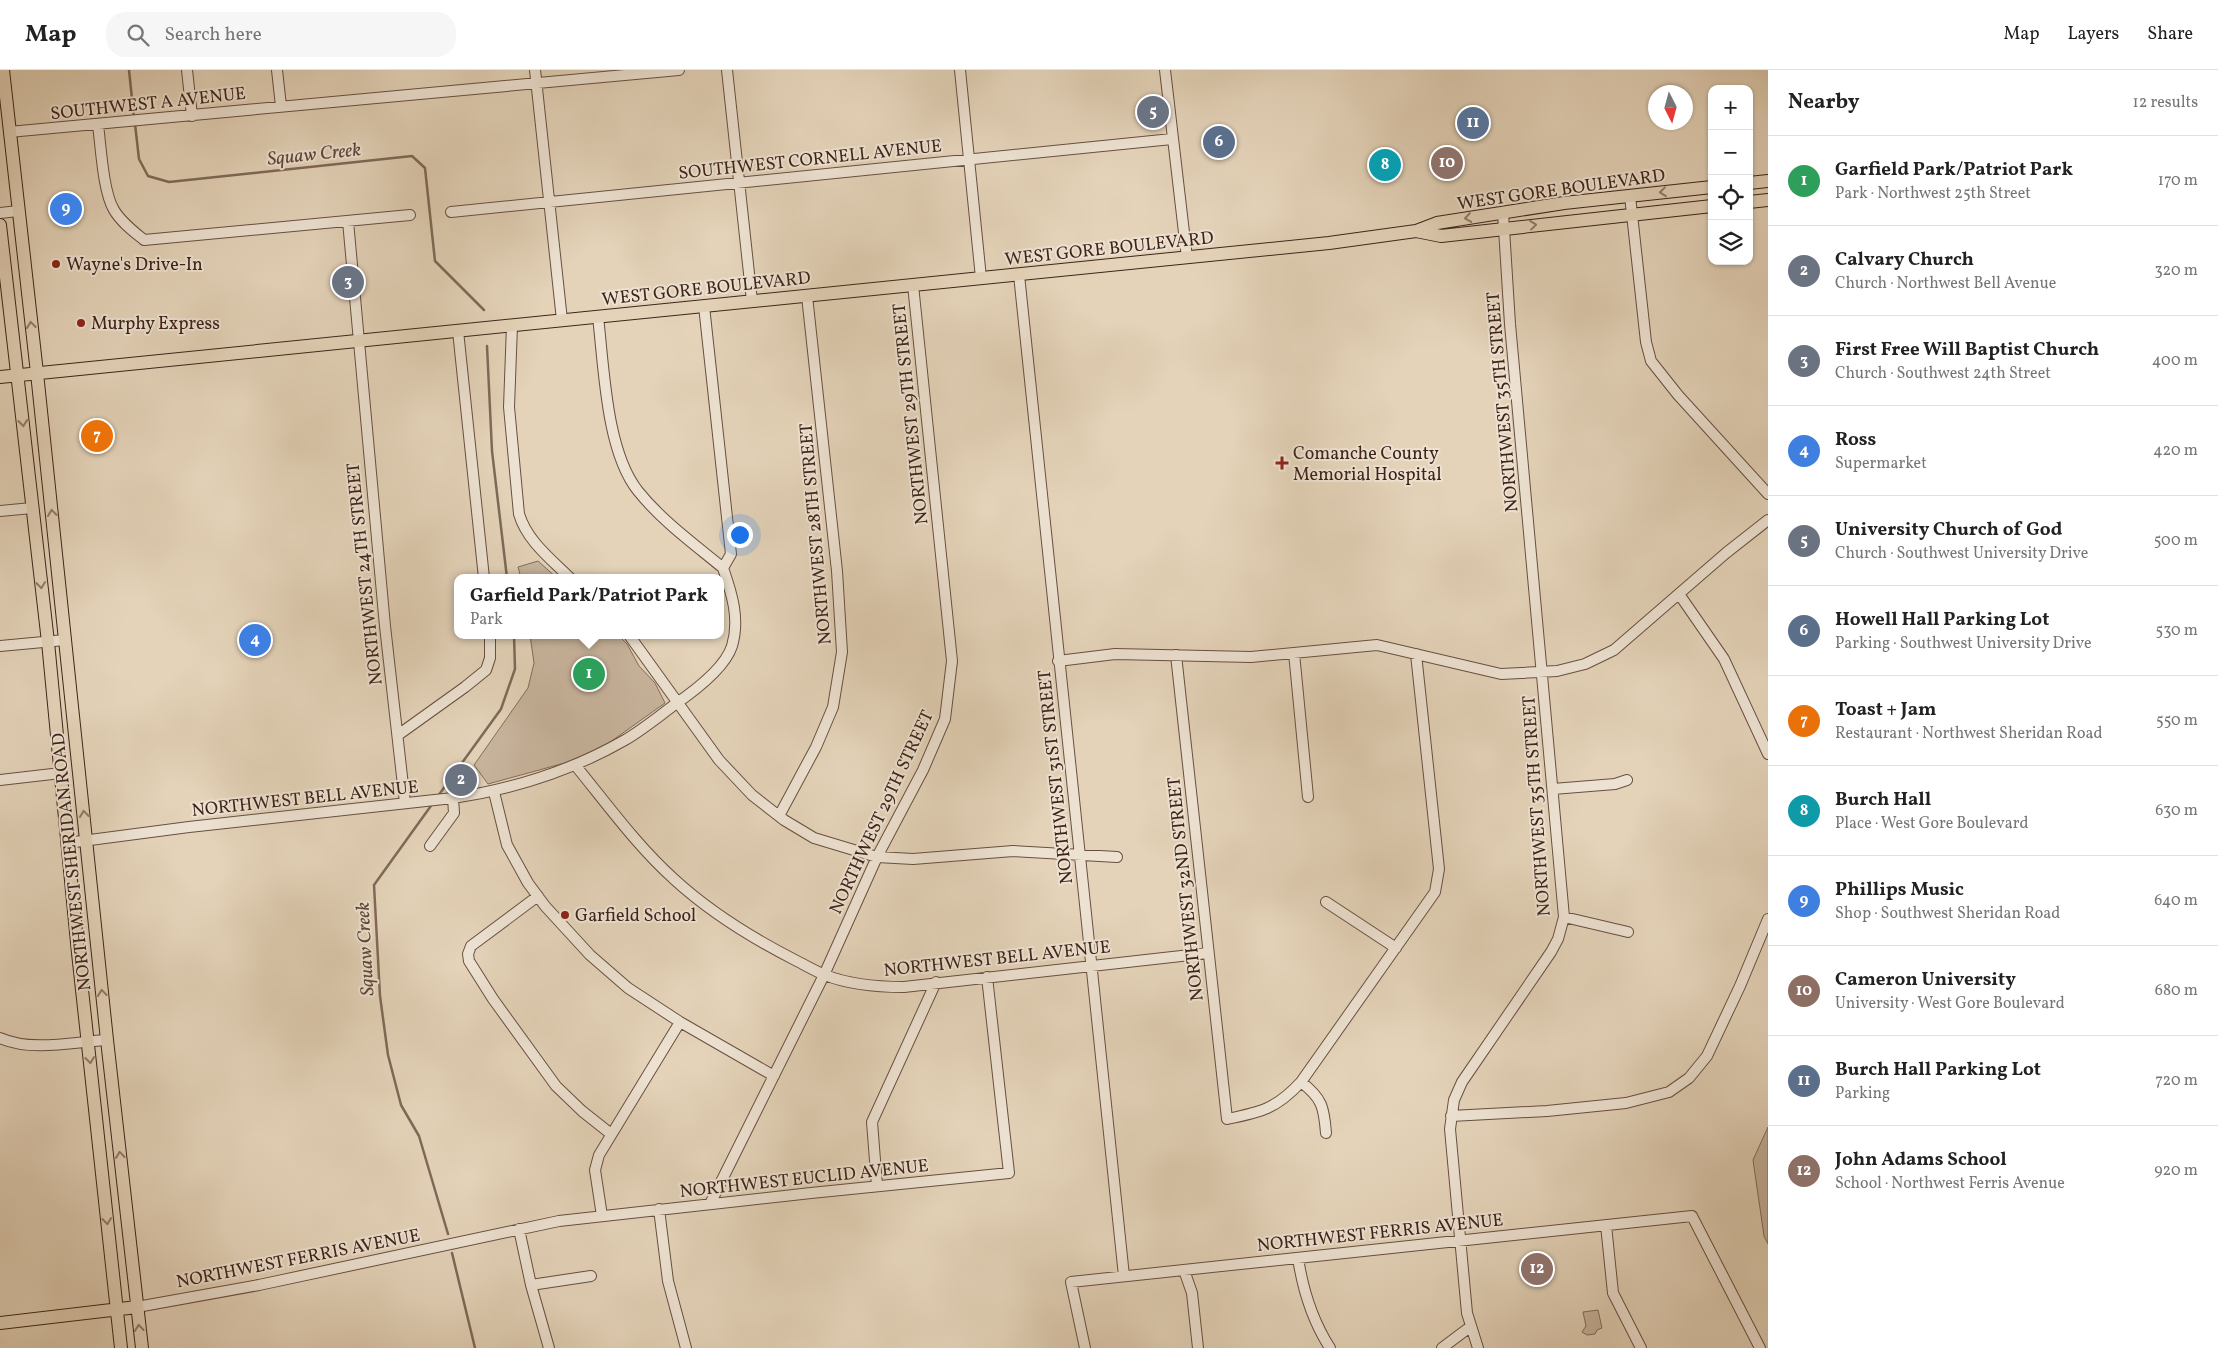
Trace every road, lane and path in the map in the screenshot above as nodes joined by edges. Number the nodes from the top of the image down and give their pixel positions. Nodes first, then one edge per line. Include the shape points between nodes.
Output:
1 (3, 70) edge
2 (187, 70) edge
3 (277, 70) edge
4 (536, 70) edge
5 (679, 70) edge
6 (727, 70) edge
7 (960, 70) edge
8 (1165, 70) edge
9 (537, 83) junction
10 (281, 106) junction
11 (192, 116) junction
12 (98, 125) junction
13 (9, 132) junction
14 (1172, 139) junction
15 (969, 160) junction
16 (739, 182) junction
17 (1768, 182) edge
18 (1753, 184) edge
19 (1708, 188) edge
20 (1630, 196) junction
21 (1768, 200) edge
22 (550, 202) junction
23 (1753, 202) edge
24 (1708, 206) edge
25 (18, 211) junction
26 (451, 212) dead end
27 (0, 213) edge
28 (1503, 213) junction
29 (410, 215) dead end
30 (1632, 215) junction
31 (348, 221) junction
32 (0, 225) edge
33 (1504, 228) junction
34 (1416, 231) junction
35 (1187, 258) junction
36 (1019, 275) junction
37 (982, 278) junction
38 (913, 285) junction
39 (807, 296) junction
40 (752, 301) junction
41 (704, 306) junction
42 (598, 317) junction
43 (562, 320) junction
44 (512, 325) junction
45 (458, 331) junction
46 (358, 341) junction
47 (37, 373) junction
48 (17, 375) junction
49 (0, 376) edge
50 (1768, 494) edge
51 (32, 508) junction
52 (0, 512) edge
53 (1768, 520) edge
54 (723, 568) junction
55 (484, 574) edge
56 (566, 574) edge
57 (1679, 594) junction
58 (490, 639) edge
59 (632, 639) edge
60 (65, 640) junction
61 (48, 642) junction
62 (0, 646) edge
63 (1294, 653) junction
64 (1416, 654) junction
65 (1176, 656) junction
66 (1058, 661) junction
67 (1542, 672) junction
68 (679, 702) junction
69 (398, 735) junction
70 (1768, 754) edge
71 (575, 765) junction
72 (61, 773) junction
73 (0, 780) edge
74 (1627, 780) dead end
75 (1553, 789) junction
76 (494, 792) junction
77 (1308, 797) dead end
78 (450, 799) junction
79 (405, 803) junction
80 (779, 816) junction
81 (86, 840) junction
82 (68, 843) junction
83 (430, 846) dead end
84 (1081, 854) junction
85 (876, 856) junction
86 (1117, 856) dead end
87 (538, 896) junction
88 (1326, 902) dead end
89 (1564, 917) junction
90 (1768, 919) edge
91 (1628, 932) dead end
92 (1396, 948) junction
93 (1208, 953) junction
94 (1091, 966) junction
95 (824, 975) junction
96 (987, 977) junction
97 (936, 982) junction
98 (680, 1022) junction
99 (0, 1038) edge
100 (107, 1040) junction
101 (88, 1041) junction
102 (774, 1076) junction
103 (1301, 1082) junction
104 (1451, 1116) junction
105 (1326, 1133) dead end
106 (611, 1134) junction
107 (877, 1186) junction
108 (710, 1204) junction
109 (659, 1209) junction
110 (602, 1216) junction
111 (1606, 1226) junction
112 (519, 1229) junction
113 (1461, 1242) junction
114 (1298, 1258) junction
115 (1184, 1270) junction
116 (591, 1276) dead end
117 (1124, 1276) junction
118 (531, 1285) junction
119 (137, 1307) junction
120 (117, 1311) junction
121 (0, 1323) edge
122 (1470, 1327) junction
123 (120, 1348) edge
124 (142, 1348) edge
125 (549, 1348) edge
126 (686, 1348) edge
127 (1085, 1348) edge
128 (1198, 1348) edge
129 (1330, 1348) edge
130 (1442, 1348) edge
131 (1478, 1348) edge
132 (1642, 1348) edge
133 (1760, 1348) edge

1 - 13 main road, NORTHWEST SHERIDAN ROAD
2 - 11 street
3 - 10 street
4 - 9 street
5 - 9 street, SOUTHWEST A AVENUE
6 - 16 street
7 - 15 street
8 - 14 street
9 - 10 street, SOUTHWEST A AVENUE
9 - 22 street
10 - 11 street, SOUTHWEST A AVENUE
11 - 12 street, SOUTHWEST A AVENUE
12 - 13 street, SOUTHWEST A AVENUE
12 - 31 street via 105,181 113,209 144,240
13 - 25 main road, NORTHWEST SHERIDAN ROAD
14 - 15 street, SOUTHWEST CORNELL AVENUE
14 - 35 street
15 - 16 street, SOUTHWEST CORNELL AVENUE
15 - 37 street
16 - 22 street, SOUTHWEST CORNELL AVENUE
16 - 40 street
17 - 18 main road
19 -> 20 main road, WEST GORE BOULEVARD
20 - 28 main road, WEST GORE BOULEVARD
20 - 30 street
21 - 23 main road
22 - 26 street, SOUTHWEST CORNELL AVENUE
22 - 43 street
24 - 30 main road, WEST GORE BOULEVARD
25 - 27 street
47 -> 25 main road, NORTHWEST SHERIDAN ROAD
28 - 33 street, NORTHWEST 35TH STREET
28 -> 34 main road, WEST GORE BOULEVARD via 1437,223
29 - 31 street
33 -> 30 main road, WEST GORE BOULEVARD
30 - 50 street via 1646,342 1651,361
31 - 46 street, NORTHWEST 24TH STREET
32 - 48 main road, NORTHWEST SHERIDAN ROAD
33 - 34 main road, WEST GORE BOULEVARD via 1441,236
33 - 67 street, NORTHWEST 35TH STREET
34 - 35 main road, WEST GORE BOULEVARD
35 - 36 main road, WEST GORE BOULEVARD
36 - 37 main road, WEST GORE BOULEVARD
36 - 66 street, NORTHWEST 31ST STREET
37 - 38 main road, WEST GORE BOULEVARD
38 - 39 main road, WEST GORE BOULEVARD
38 - 85 street, NORTHWEST 29TH STREET via 952,661 945,719 923,770
39 - 40 main road, WEST GORE BOULEVARD
39 - 80 street, NORTHWEST 28TH STREET via 837,571 842,652 834,707
40 - 41 main road, WEST GORE BOULEVARD
41 - 42 main road, WEST GORE BOULEVARD
41 - 54 street via 731,554
42 - 43 main road, WEST GORE BOULEVARD
42 - 54 street via 611,424 621,460 637,490 674,528
43 - 44 main road, WEST GORE BOULEVARD
44 - 45 main road, WEST GORE BOULEVARD
44 - 56 street via 509,408 519,514 524,529
45 - 46 main road, WEST GORE BOULEVARD
45 - 55 street
46 - 47 main road, WEST GORE BOULEVARD
46 - 69 street, NORTHWEST 24TH STREET
47 - 48 main road, WEST GORE BOULEVARD
60 -> 47 main road, NORTHWEST SHERIDAN ROAD
48 - 49 main road, WEST GORE BOULEVARD
48 -> 51 main road, NORTHWEST SHERIDAN ROAD
51 - 52 street
51 -> 61 main road, NORTHWEST SHERIDAN ROAD
53 - 57 street
54 - 68 street via 733,599 736,626 731,648 711,677
57 - 67 street via 1614,650 1585,664
57 - 70 street via 1724,659
58 - 69 street via 486,670
59 - 68 street
60 - 61 street
81 -> 60 main road, NORTHWEST SHERIDAN ROAD
61 - 62 street
61 - 72 main road, NORTHWEST SHERIDAN ROAD
63 - 64 street via 1377,645
63 - 65 street via 1251,657
63 - 77 street
64 - 67 street via 1501,674
64 - 92 street via 1440,869 1434,892
65 - 66 street via 1115,654
65 - 93 street, NORTHWEST 32ND STREET
66 - 84 street, NORTHWEST 31ST STREET
67 - 75 street, NORTHWEST 35TH STREET
68 - 71 street via 626,740
68 - 80 street via 719,760 752,795
69 - 79 street, NORTHWEST 24TH STREET
71 - 76 street, NORTHWEST BELL AVENUE
71 - 95 street, NORTHWEST BELL AVENUE via 627,830 674,880 717,914
72 - 73 street
72 - 82 main road, NORTHWEST SHERIDAN ROAD
74 - 75 street
75 - 89 street, NORTHWEST 35TH STREET
76 - 78 street, NORTHWEST BELL AVENUE
76 - 87 street via 507,845
78 - 79 street, NORTHWEST BELL AVENUE
78 - 83 street via 454,813
79 - 81 street, NORTHWEST BELL AVENUE
80 - 85 street via 814,838
81 - 82 street, NORTHWEST BELL AVENUE
100 -> 81 main road, NORTHWEST SHERIDAN ROAD
82 - 101 main road, NORTHWEST SHERIDAN ROAD
84 - 85 street via 1013,851 914,860
84 - 86 street
84 - 94 street, NORTHWEST 31ST STREET
85 - 95 street, NORTHWEST 29TH STREET
87 - 98 street via 590,955 628,988
87 - 106 street via 471,946 469,961 556,1086
88 - 92 street
89 - 91 street
89 - 104 street, NORTHWEST 35TH STREET via 1551,952 1462,1082
90 - 104 street via 1707,1056 1689,1078 1669,1092 1626,1103
92 - 103 street
93 - 94 street, NORTHWEST BELL AVENUE
93 - 103 street, NORTHWEST 32ND STREET via 1227,1119 1273,1107 1287,1098
94 - 96 street, NORTHWEST BELL AVENUE
94 - 117 street, NORTHWEST 31ST STREET
95 - 97 street, NORTHWEST BELL AVENUE via 880,987
95 - 102 street, NORTHWEST 29TH STREET
96 - 97 street, NORTHWEST BELL AVENUE
96 - 107 street, NORTHWEST EUCLID AVENUE via 1009,1173
97 - 107 street via 872,1122
98 - 102 street
98 - 106 street
99 - 101 street via 33,1045
100 - 101 street
119 -> 100 main road, NORTHWEST SHERIDAN ROAD
101 -> 120 main road, NORTHWEST SHERIDAN ROAD
102 - 108 street, NORTHWEST 29TH STREET
103 - 105 street via 1321,1101
104 - 113 street, NORTHWEST 35TH STREET
106 - 110 street via 595,1170
107 - 108 street, NORTHWEST EUCLID AVENUE
108 - 109 street, NORTHWEST EUCLID AVENUE
109 - 110 street, NORTHWEST EUCLID AVENUE
109 - 126 street via 668,1281
110 - 112 street, NORTHWEST FERRIS AVENUE
111 - 113 street, NORTHWEST FERRIS AVENUE
111 - 132 street via 1613,1292
111 - 133 street, NORTHWEST FERRIS AVENUE via 1692,1216
112 - 118 street
112 - 119 street, NORTHWEST FERRIS AVENUE via 276,1282
113 - 114 street, NORTHWEST FERRIS AVENUE
113 - 122 street, NORTHWEST 35TH STREET
114 - 115 street, NORTHWEST FERRIS AVENUE
114 - 129 street via 1311,1313
115 - 117 street, NORTHWEST FERRIS AVENUE
115 - 128 street via 1192,1294
116 - 118 street
117 - 127 street, NORTHWEST FERRIS AVENUE via 1071,1282
118 - 125 street
119 - 120 main road, NORTHWEST FERRIS AVENUE
124 -> 119 main road, NORTHWEST SHERIDAN ROAD
120 - 121 main road, NORTHWEST FERRIS AVENUE
120 - 123 main road, NORTHWEST SHERIDAN ROAD
122 - 130 street
122 - 131 street, NORTHWEST 35TH STREET

